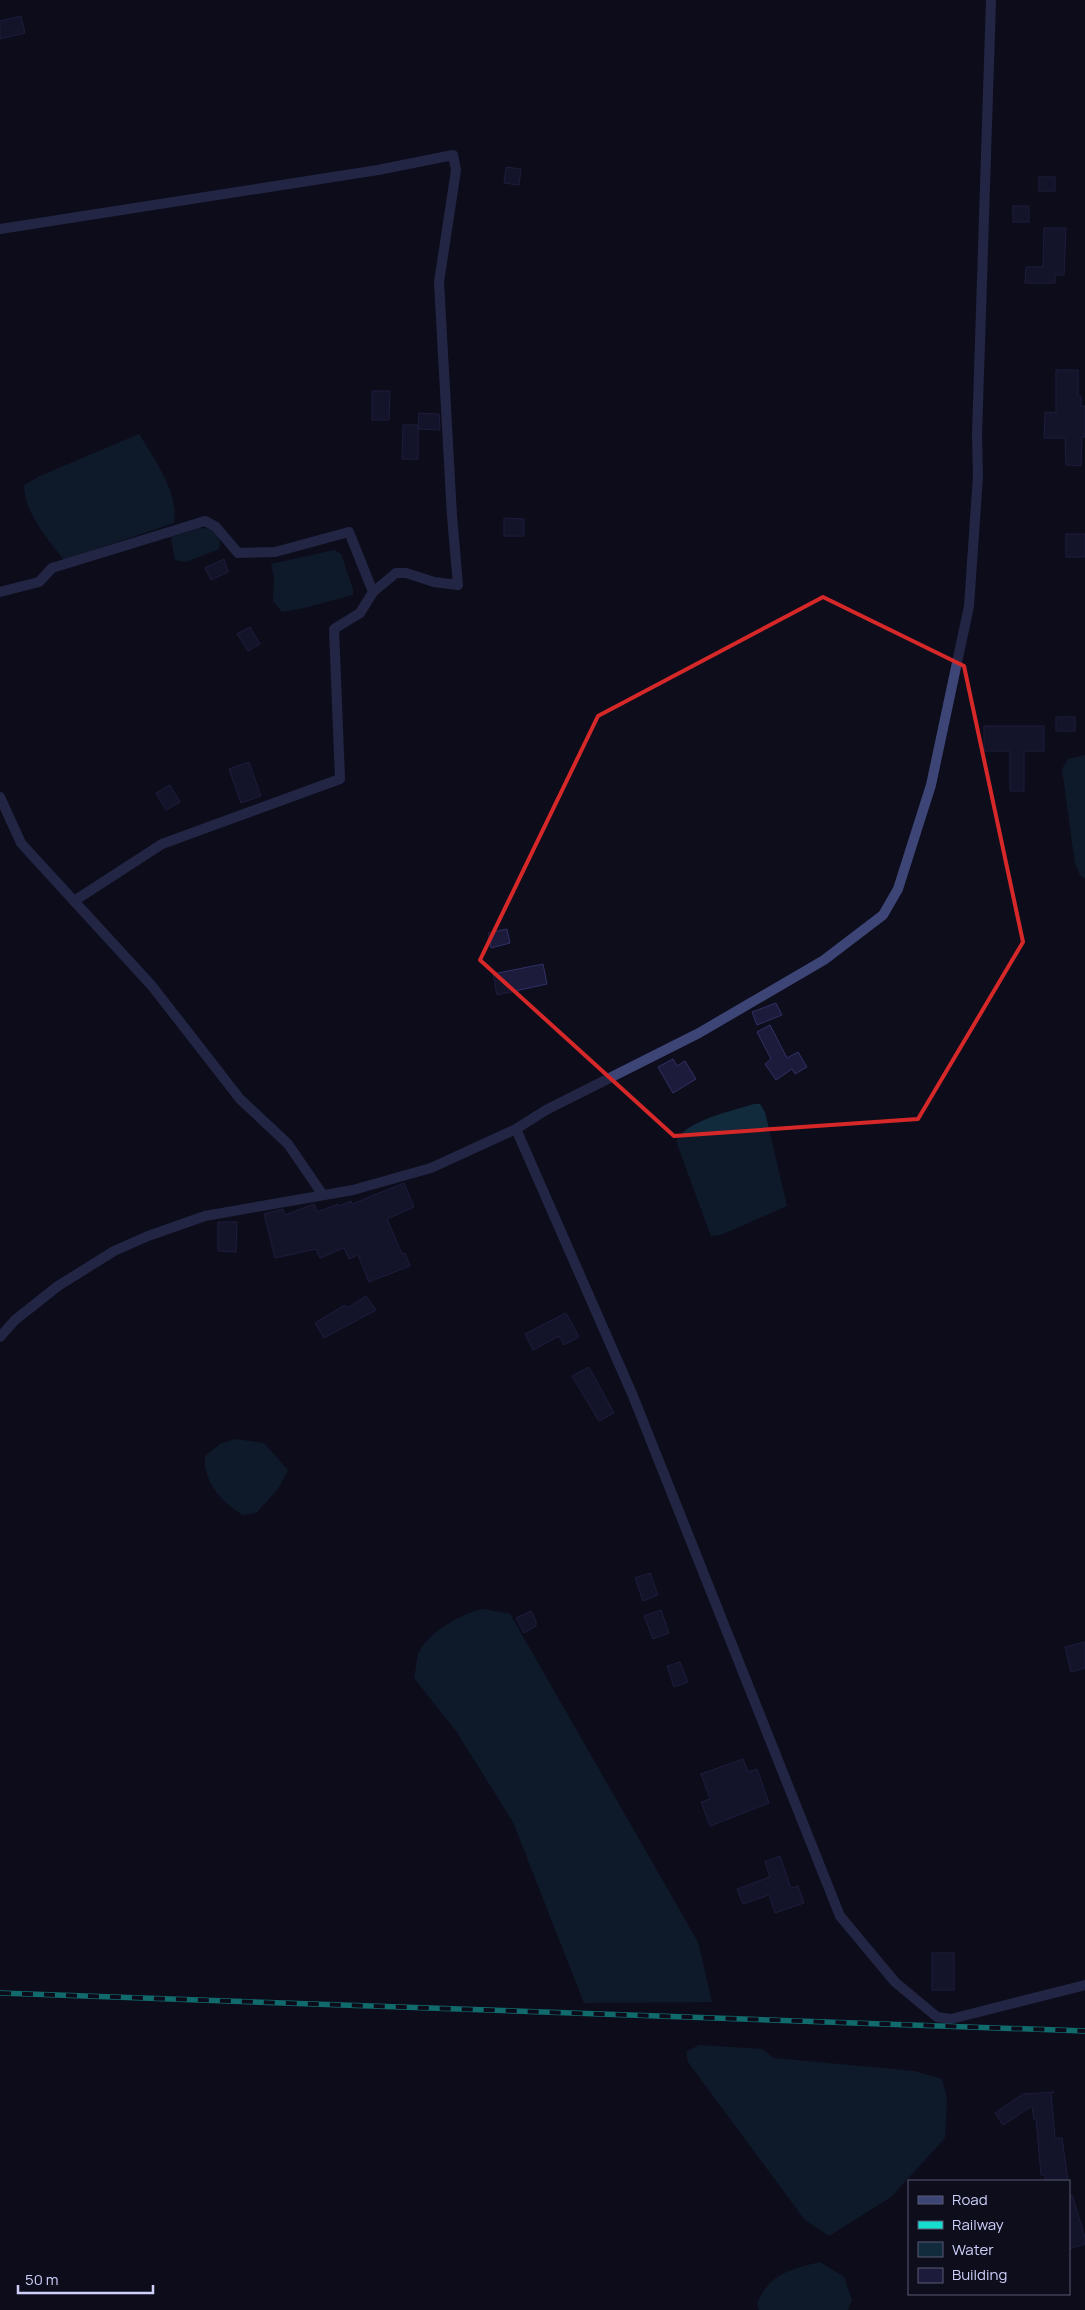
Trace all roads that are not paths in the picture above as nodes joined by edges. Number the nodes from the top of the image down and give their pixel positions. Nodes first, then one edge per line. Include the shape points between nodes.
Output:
1 (991, 0) edge
2 (0, 229) edge
3 (0, 592) edge
4 (374, 592) junction
5 (0, 797) edge
6 (74, 901) junction
7 (516, 1129) junction
8 (323, 1195) junction
9 (0, 1337) edge
10 (1085, 1985) edge

1 - 7 street via 978,476 969,606 931,785 898,889 883,915 824,960 699,1033 546,1110
2 - 4 street via 378,170 453,155 456,170 439,282 458,585 406,573 396,574
3 - 4 street via 39,582 52,568 205,521 216,527 238,552 275,552 350,532
4 - 6 street via 360,613 334,629 340,779 162,844
5 - 6 street via 22,843
6 - 8 street via 152,986 240,1099 288,1144
7 - 8 street via 431,1168
7 - 10 street via 633,1396 840,1916 896,1982 937,2017 951,2019
8 - 9 street via 205,1216 148,1236 114,1251 58,1286 15,1320

